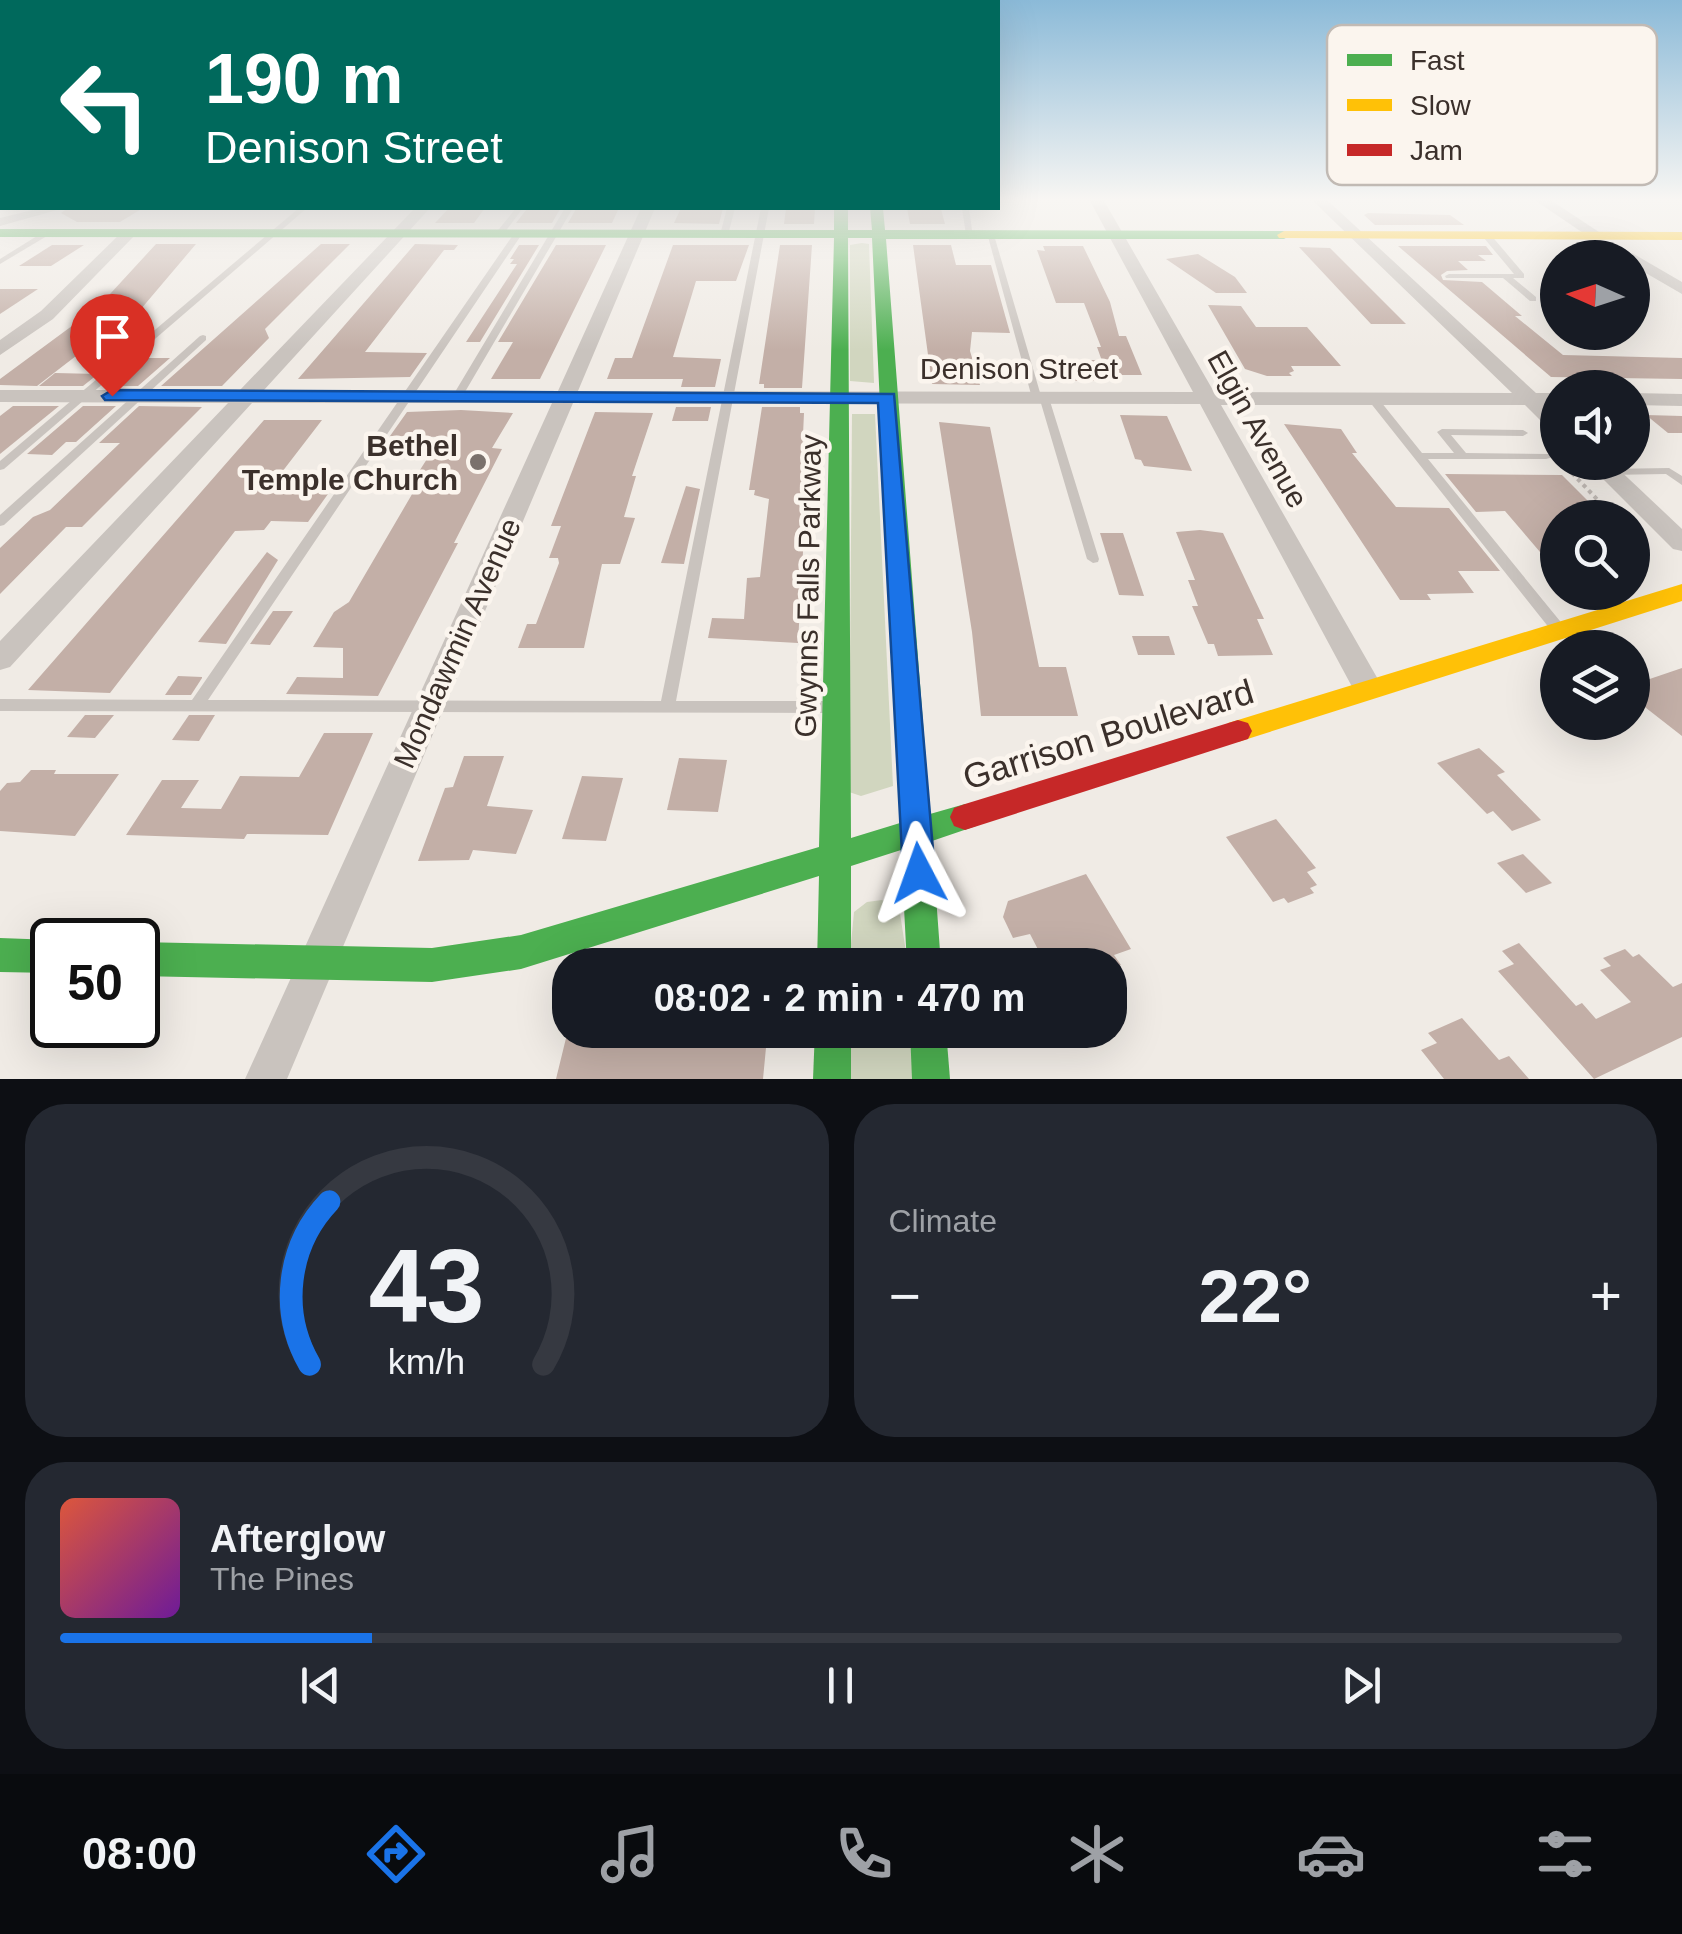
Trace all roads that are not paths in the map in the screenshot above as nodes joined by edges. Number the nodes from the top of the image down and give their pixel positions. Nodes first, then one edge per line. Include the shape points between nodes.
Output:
1 (112, 249) edge
2 (256, 249) edge
3 (384, 249) edge
4 (498, 249) edge
5 (545, 249) edge
6 (630, 249) edge
7 (756, 249) edge
8 (841, 249) edge
9 (879, 249) edge
10 (985, 249) edge
11 (1124, 249) edge
12 (1371, 249) edge
13 (1505, 249) edge
14 (1650, 269) edge
15 (1449, 276) dead end
16 (1505, 276) junction
17 (1682, 289) edge
18 (1533, 299) dead end
19 (203, 338) dead end
20 (0, 349) edge
21 (0, 396) edge
22 (85, 396) junction
23 (138, 396) junction
24 (246, 396) junction
25 (404, 397) junction
26 (457, 397) junction
27 (565, 397) junction
28 (728, 398) junction
29 (841, 398) junction
30 (887, 398) junction
31 (1040, 398) junction
32 (1207, 398) junction
33 (1374, 399) junction
34 (1530, 399) junction
35 (1540, 399) edge
36 (1650, 400) edge
37 (1682, 400) edge
38 (1540, 408) edge
39 (1523, 433) dead end
40 (1419, 456) junction
41 (1463, 456) junction
42 (1540, 456) edge
43 (0, 467) edge
44 (1650, 470) edge
45 (1616, 480) edge
46 (1682, 482) edge
47 (0, 522) edge
48 (1682, 543) edge
49 (1093, 559) dead end
50 (1682, 592) edge
51 (1559, 630) joint
52 (1540, 636) edge
53 (0, 659) edge
54 (1368, 688) junction
55 (0, 705) edge
56 (196, 705) junction
57 (429, 706) junction
58 (667, 707) junction
59 (836, 707) junction
60 (916, 830) junction
61 (836, 854) junction
62 (834, 948) edge
63 (923, 948) edge
64 (0, 955) edge
65 (30, 956) edge
66 (160, 960) edge
67 (316, 964) junction
68 (832, 1048) edge
69 (929, 1048) edge
70 (266, 1079) edge
71 (832, 1079) edge
72 (931, 1079) edge

1 - 20 street
2 - 22 lane
3 - 24 street
4 - 25 lane
5 - 26 lane
6 - 27 street, Mondawmin Avenue
7 - 28 lane
8 - 29 main road, Gwynns Falls Parkway
9 - 30 main road
10 - 31 lane
11 - 32 street, Elgin Avenue
12 - 34 street
13 - 16 lane via 1520,276
14 - 17 street
15 - 16 lane
16 - 18 lane
19 - 23 lane
21 - 22 street, Denison Street
22 - 23 street, Denison Street
22 - 43 lane
23 - 24 street, Denison Street
23 - 47 lane
24 - 25 street, Denison Street
24 - 53 street
25 - 26 street, Denison Street
25 - 56 lane
26 - 27 street, Denison Street
27 - 28 street, Denison Street
27 - 57 street, Mondawmin Avenue
28 - 29 street, Denison Street
28 - 58 lane
29 - 30 street, Denison Street
29 - 59 main road, Gwynns Falls Parkway
30 - 31 street, Denison Street
30 - 60 main road
31 - 32 street, Denison Street
31 - 49 lane
32 - 33 street, Denison Street
32 - 54 street, Elgin Avenue
33 - 34 street, Denison Street
33 - 40 lane
34 - 35 street, Denison Street
34 - 38 street
36 - 37 street
39 - 41 lane via 1442,432
40 - 41 lane
40 - 51 lane
41 - 42 lane
44 - 46 lane via 1669,471
45 - 48 street
50 - 51 main road, Garrison Boulevard
52 - 54 main road, Garrison Boulevard
54 - 60 main road, Garrison Boulevard
55 - 56 lane
56 - 57 lane
57 - 58 lane
57 - 67 street, Mondawmin Avenue
58 - 59 lane
59 - 61 main road, Gwynns Falls Parkway
60 - 61 main road, Garrison Boulevard
60 - 63 main road
61 - 62 main road, Gwynns Falls Parkway
61 - 67 main road, Garrison Boulevard via 506,955 432,966
64 - 65 main road
66 - 67 main road, Garrison Boulevard
67 - 70 street, Mondawmin Avenue
68 - 71 main road
69 - 72 main road

